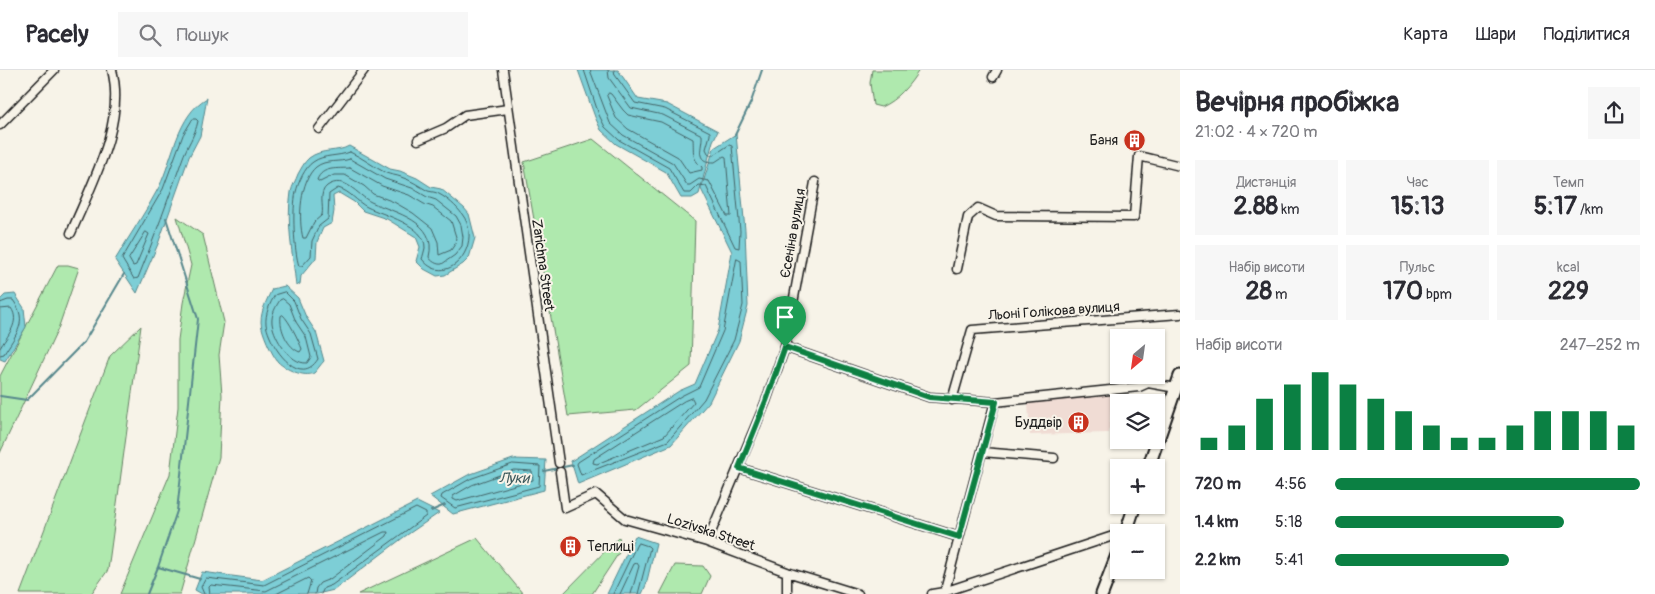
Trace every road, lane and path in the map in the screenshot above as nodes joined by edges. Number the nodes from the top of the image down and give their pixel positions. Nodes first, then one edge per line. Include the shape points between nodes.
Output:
1 (54, 70) edge
2 (112, 70) edge
3 (364, 70) edge
4 (503, 70) edge
5 (508, 109) junction
6 (0, 124) edge
7 (319, 129) dead end
8 (418, 140) dead end
9 (1180, 166) edge
10 (815, 182) dead end
11 (71, 233) dead end
12 (957, 269) dead end
13 (1180, 314) edge
14 (785, 347) junction
15 (1180, 376) edge
16 (1176, 395) edge
17 (952, 400) junction
18 (996, 402) junction
19 (982, 452) junction
20 (1054, 458) dead end
21 (1151, 459) edge
22 (559, 463) dead end
23 (739, 468) junction
24 (560, 472) dead end
25 (959, 537) junction
26 (1110, 537) edge
27 (708, 542) junction
28 (787, 572) junction
29 (1110, 573) edge
30 (944, 593) edge
31 (788, 594) edge
32 (858, 594) edge
33 (932, 594) edge
34 (1102, 594) edge

1 - 6 street
2 - 11 street via 116,101 107,146
3 - 7 street
4 - 5 street, Zarichna Street
5 - 8 street via 465,115 446,128
5 - 22 street, Zarichna Street
9 - 12 street via 1139,156 1134,217 996,216 978,208 968,217
10 - 14 street, Єсеніна вулиця
13 - 17 street, Льоні Голікова вулиця via 972,330
14 - 17 street via 929,397
14 - 23 street, Єсеніна вулиця
15 - 16 highway
16 - 18 street via 1148,383 1139,387
16 - 21 highway
17 - 18 street
18 - 19 street
19 - 20 street
19 - 25 street
23 - 25 street
23 - 27 street, Єсеніна вулиця
24 - 27 street, Lozivska Street via 565,508 596,494 625,519
25 - 30 street
26 - 30 street
27 - 28 street, Lozivska Street
28 - 31 street
28 - 32 street, Lozivska Street
29 - 34 highway
30 - 33 street

